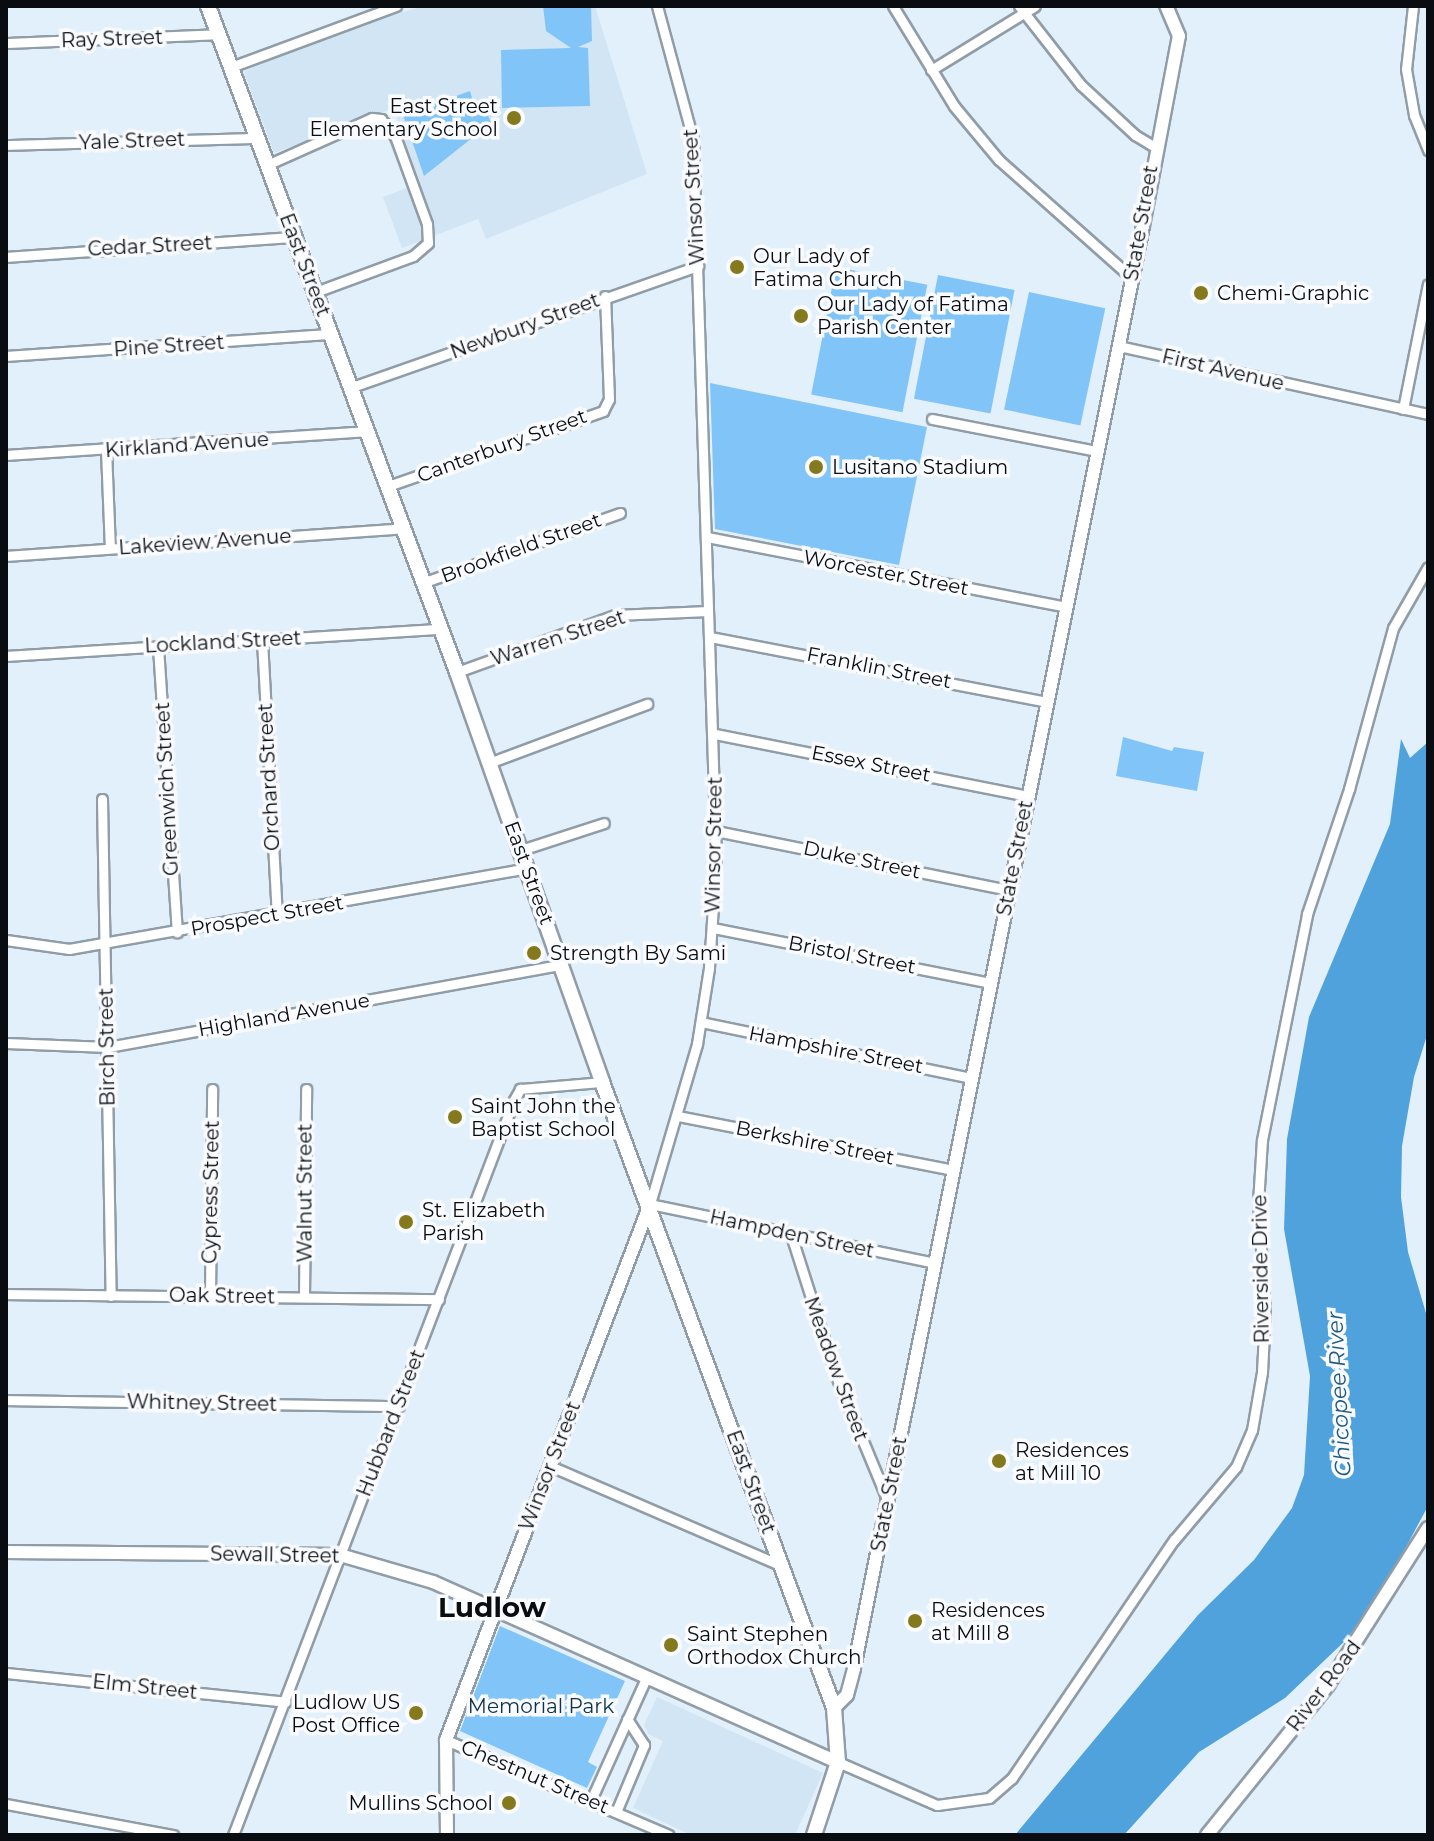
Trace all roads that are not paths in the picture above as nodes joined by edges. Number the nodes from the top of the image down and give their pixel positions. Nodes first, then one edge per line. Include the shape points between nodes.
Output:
1 (208, 6) edge
2 (396, 6) edge
3 (657, 6) edge
4 (893, 6) edge
5 (1035, 6) edge
6 (1166, 6) edge
7 (1413, 6) edge
8 (1021, 10) edge
9 (218, 34) junction
10 (6, 43) edge
11 (231, 67) junction
12 (931, 70) junction
13 (258, 138) junction
14 (6, 145) edge
15 (1155, 147) junction
16 (1428, 150) edge
17 (269, 164) junction
18 (294, 237) junction
19 (6, 257) edge
20 (698, 266) junction
21 (1131, 277) junction
22 (1428, 284) edge
23 (315, 292) junction
24 (605, 296) junction
25 (331, 334) junction
26 (1119, 346) junction
27 (6, 356) edge
28 (352, 387) junction
29 (1403, 409) junction
30 (1428, 414) edge
31 (932, 419) dead end
32 (368, 431) junction
33 (106, 450) junction
34 (1097, 451) junction
35 (6, 455) edge
36 (388, 486) junction
37 (620, 513) dead end
38 (403, 528) junction
39 (707, 537) junction
40 (110, 548) junction
41 (6, 556) edge
42 (1428, 567) edge
43 (422, 583) junction
44 (1066, 607) junction
45 (708, 611) junction
46 (440, 629) junction
47 (710, 637) junction
48 (262, 640) junction
49 (158, 647) junction
50 (6, 656) edge
51 (457, 672) junction
52 (1047, 702) junction
53 (647, 704) dead end
54 (715, 734) junction
55 (489, 763) junction
56 (1028, 796) junction
57 (102, 799) dead end
58 (604, 823) dead end
59 (716, 831) junction
60 (521, 850) junction
61 (528, 868) junction
62 (1009, 890) junction
63 (277, 914) junction
64 (713, 928) junction
65 (177, 932) junction
66 (6, 940) edge
67 (105, 944) junction
68 (561, 965) junction
69 (991, 983) junction
70 (701, 1022) junction
71 (6, 1043) edge
72 (108, 1047) junction
73 (972, 1078) junction
74 (602, 1082) junction
75 (212, 1089) dead end
76 (306, 1089) dead end
77 (678, 1116) junction
78 (953, 1170) junction
79 (650, 1204) junction
80 (791, 1235) junction
81 (935, 1263) junction
82 (6, 1294) edge
83 (111, 1296) junction
84 (210, 1296) junction
85 (304, 1297) junction
86 (439, 1299) junction
87 (6, 1400) edge
88 (399, 1406) junction
89 (550, 1466) junction
90 (887, 1499) junction
91 (1428, 1528) edge
92 (6, 1552) edge
93 (340, 1555) junction
94 (782, 1566) junction
95 (495, 1608) junction
96 (6, 1673) edge
97 (647, 1676) junction
98 (285, 1702) junction
99 (834, 1708) junction
100 (627, 1719) junction
101 (446, 1740) junction
102 (838, 1762) junction
103 (591, 1800) junction
104 (6, 1804) edge
105 (616, 1812) junction
106 (173, 1835) edge
107 (233, 1835) edge
108 (447, 1835) edge
109 (669, 1835) edge
110 (814, 1835) edge
111 (1207, 1835) edge

1 - 9 main road, East Street
2 - 11 street
3 - 20 street, Winsor Street via 690,119
4 - 12 street
5 - 8 street
6 - 15 street, State Street via 1179,36
7 - 16 street via 1406,69 1414,115
8 - 12 street
8 - 15 street via 1081,85
9 - 10 street, Ray Street
9 - 11 main road, East Street
11 - 13 main road, East Street
12 - 21 street via 999,160
13 - 14 street, Yale Street
13 - 17 main road, East Street
15 - 21 street, State Street
17 - 18 main road, East Street
17 - 23 street via 381,119 395,136 427,224 428,243 413,256
18 - 19 street, Cedar Street
18 - 23 main road, East Street
20 - 24 street, Newbury Street
20 - 39 street, Winsor Street
21 - 26 street, State Street
22 - 29 street
23 - 25 main road, East Street
24 - 28 street, Newbury Street
24 - 36 street, Canterbury Street via 609,399 603,411
25 - 27 street, Pine Street
25 - 28 main road, East Street
26 - 29 street, First Avenue
26 - 34 street, State Street
28 - 32 main road, East Street
29 - 30 street
31 - 34 street
32 - 33 street, Kirkland Avenue
32 - 36 main road, East Street
33 - 35 street, Kirkland Avenue
33 - 40 street
34 - 44 street, State Street
36 - 38 main road, East Street
37 - 43 street, Brookfield Street
38 - 40 street, Lakeview Avenue
38 - 43 main road, East Street
39 - 44 street, Worcester Street
39 - 45 street, Winsor Street
40 - 41 street, Lakeview Avenue
42 - 102 street, Riverside Drive via 1393,628 1349,789 1307,914 1262,1140 1262,1372 1252,1430 1236,1467 1174,1540 1012,1778 989,1798 937,1805
43 - 46 main road, East Street
44 - 52 street, State Street
45 - 47 street, Winsor Street
45 - 51 street, Warren Street via 615,615
46 - 48 street, Lockland Street
46 - 51 main road, East Street
47 - 52 street, Franklin Street
47 - 54 street, Winsor Street
48 - 49 street, Lockland Street
48 - 63 street, Orchard Street
49 - 50 street, Lockland Street
49 - 65 street, Greenwich Street
51 - 55 main road, East Street
52 - 56 street, State Street
53 - 55 street
54 - 56 street, Essex Street
54 - 59 street, Winsor Street
55 - 60 main road, East Street
56 - 62 street, State Street
57 - 67 street, Birch Street
58 - 60 street
59 - 62 street, Duke Street
59 - 64 street, Winsor Street
60 - 61 main road, East Street
61 - 63 street, Prospect Street
61 - 68 main road, East Street
62 - 69 street, State Street
63 - 65 street, Prospect Street
64 - 69 street, Bristol Street
64 - 70 street, Winsor Street
65 - 67 street, Prospect Street
66 - 67 street, Prospect Street via 69,949
67 - 72 street, Birch Street
68 - 72 street, Highland Avenue
68 - 74 main road, East Street
69 - 73 street, State Street
70 - 73 street, Hampshire Street
70 - 77 street, Winsor Street
71 - 72 street, Highland Avenue
72 - 83 street, Birch Street
73 - 78 street, State Street
74 - 79 main road, East Street
74 - 86 street, Hubbard Street via 520,1089
75 - 84 street, Cypress Street
76 - 85 street, Walnut Street
77 - 78 street, Berkshire Street
77 - 79 street, Winsor Street
78 - 81 street, State Street
79 - 80 street, Hampden Street
79 - 89 street, Winsor Street
79 - 94 main road, East Street
80 - 81 street, Hampden Street
80 - 90 street, Meadow Street via 836,1376
81 - 90 street, State Street
82 - 83 street, Oak Street
83 - 84 street, Oak Street
84 - 85 street, Oak Street
85 - 86 street, Oak Street
86 - 88 street, Hubbard Street
87 - 88 street, Whitney Street
88 - 93 street, Hubbard Street
89 - 94 street
89 - 95 street, Winsor Street
90 - 99 street, State Street via 849,1690
91 - 111 street, River Road via 1328,1685
92 - 93 street, Sewall Street
93 - 95 street, Sewall Street via 421,1578
93 - 98 street, Hubbard Street
94 - 99 main road, East Street
95 - 97 street, Sewall Street
95 - 101 street, Winsor Street
96 - 98 street, Elm Street
97 - 100 street
97 - 102 street, Sewall Street
98 - 107 street, Hubbard Street
99 - 102 main road, East Street
100 - 103 street
100 - 105 street via 644,1745
101 - 103 street, Chestnut Street
101 - 108 street, Winsor Street
102 - 110 main road, East Street
103 - 105 street, Chestnut Street
104 - 106 street
105 - 109 street, Chestnut Street

